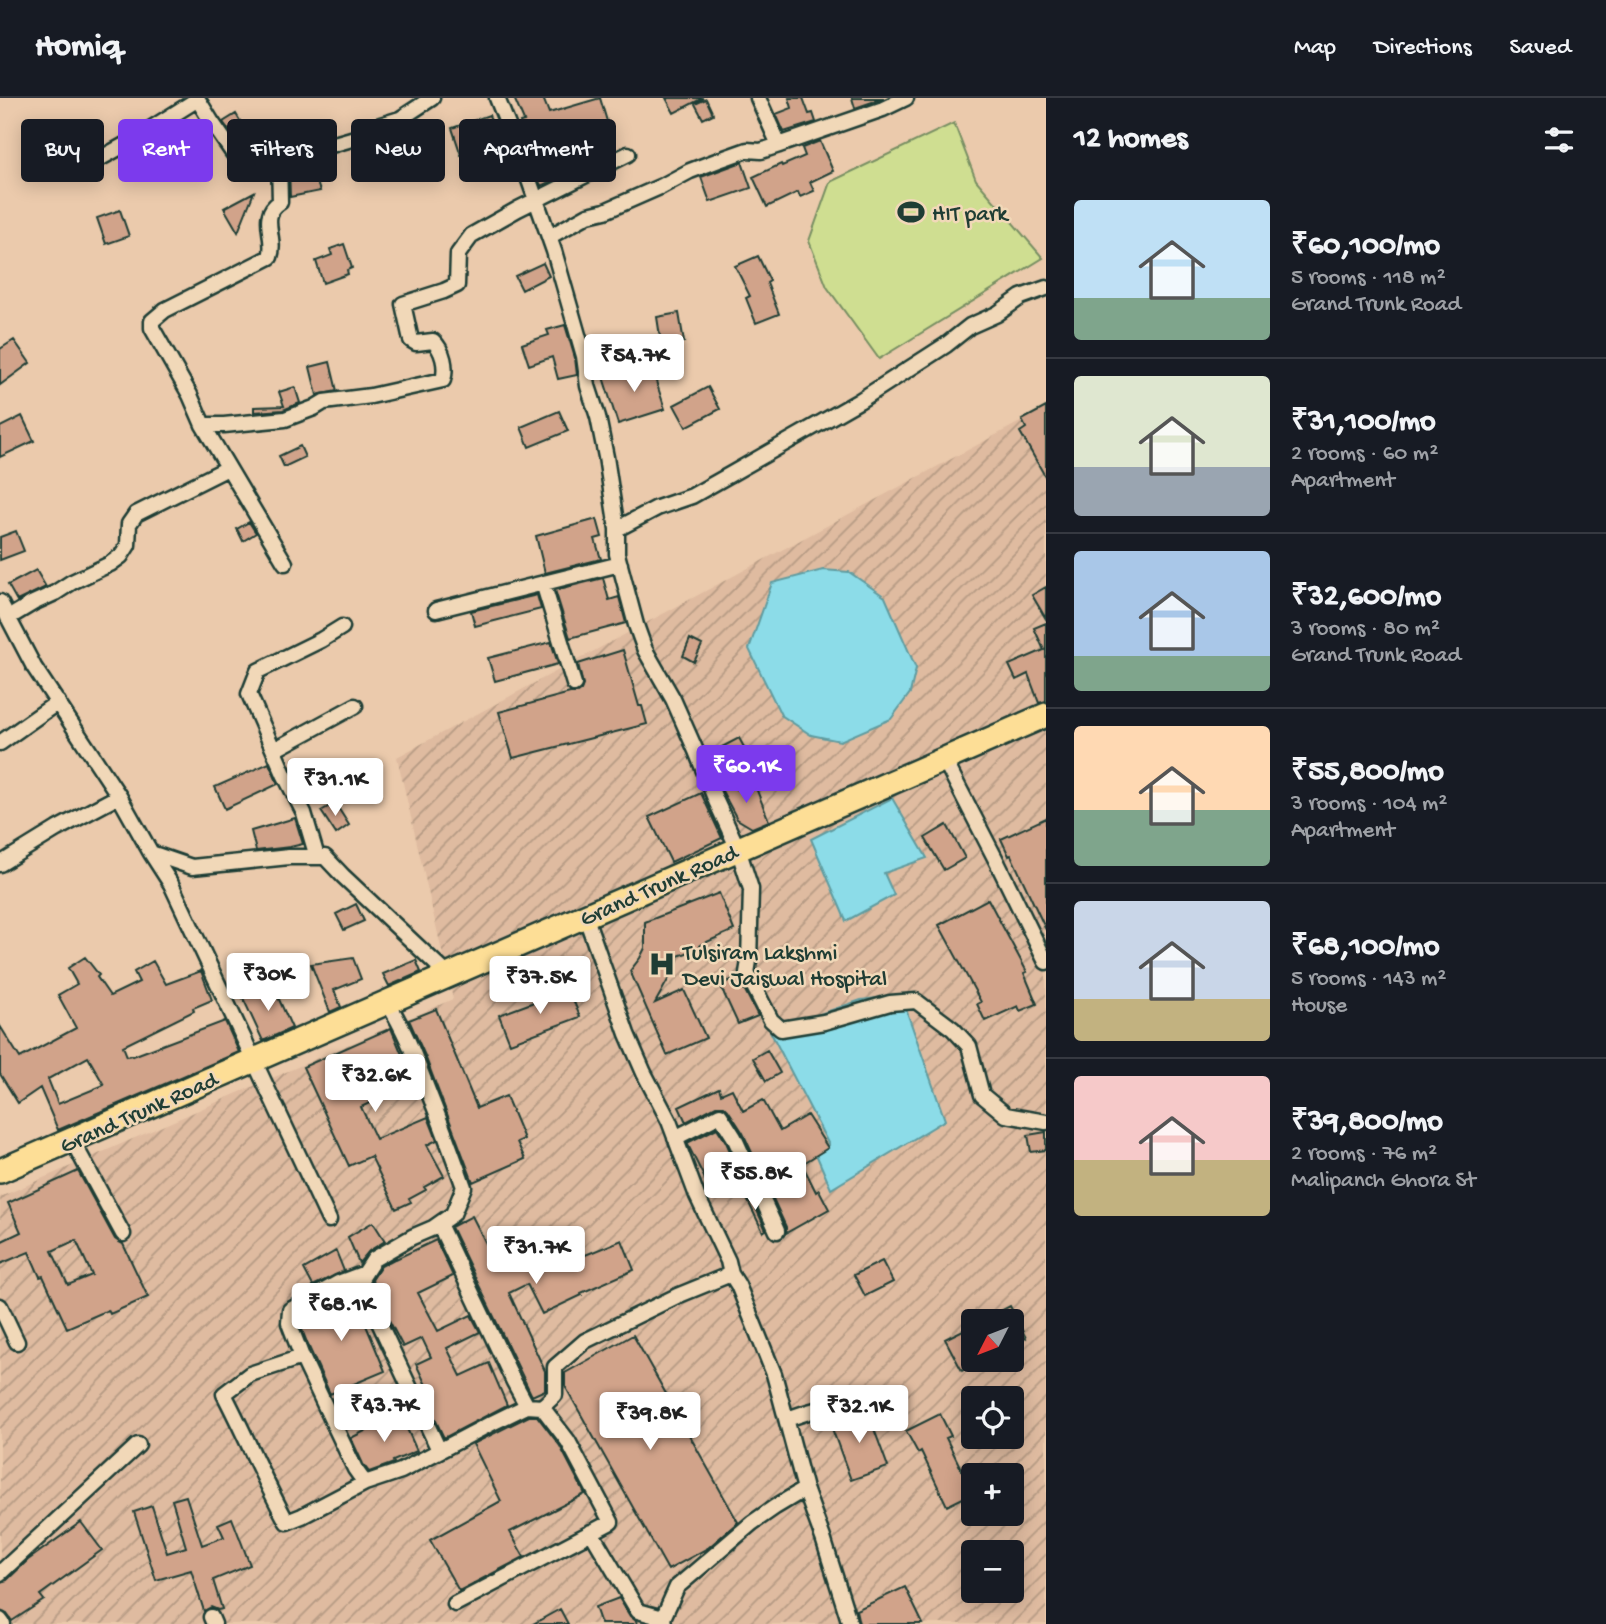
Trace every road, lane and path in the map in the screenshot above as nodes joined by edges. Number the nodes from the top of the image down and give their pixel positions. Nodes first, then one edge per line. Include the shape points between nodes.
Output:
1 (432, 98) edge
2 (497, 98) edge
3 (758, 98) edge
4 (906, 98) edge
5 (197, 99) edge
6 (337, 143) edge
7 (227, 144) edge
8 (779, 145) junction
9 (628, 154) dead end
10 (104, 156) edge
11 (280, 182) edge
12 (536, 200) junction
13 (549, 237) junction
14 (1046, 288) edge
15 (667, 352) dead end
16 (586, 371) junction
17 (203, 425) junction
18 (228, 468) junction
19 (617, 529) junction
20 (285, 563) dead end
21 (620, 564) junction
22 (543, 583) junction
23 (3, 609) edge
24 (436, 610) dead end
25 (342, 627) dead end
26 (575, 684) dead end
27 (58, 702) junction
28 (355, 706) dead end
29 (1046, 715) edge
30 (0, 743) edge
31 (274, 750) junction
32 (944, 759) junction
33 (119, 796) junction
34 (738, 849) junction
35 (151, 853) junction
36 (317, 857) junction
37 (0, 864) edge
38 (585, 915) junction
39 (1046, 962) edge
40 (448, 975) junction
41 (387, 1002) junction
42 (254, 1060) junction
43 (1046, 1122) edge
44 (676, 1138) junction
45 (72, 1140) junction
46 (0, 1171) edge
47 (330, 1220) dead end
48 (439, 1224) junction
49 (777, 1231) dead end
50 (124, 1234) dead end
51 (365, 1273) junction
52 (731, 1274) junction
53 (0, 1306) edge
54 (17, 1342) dead end
55 (302, 1357) junction
56 (866, 1399) dead end
57 (527, 1406) junction
58 (542, 1407) junction
59 (787, 1419) junction
60 (138, 1445) dead end
61 (439, 1450) junction
62 (365, 1483) junction
63 (805, 1489) junction
64 (591, 1532) junction
65 (0, 1573) edge
66 (455, 1604) dead end
67 (663, 1621) edge
68 (850, 1624) edge

1 - 6 street via 400,119
2 - 12 street
3 - 8 street
4 - 8 street
5 - 7 street
5 - 10 street
8 - 13 street via 747,150 690,171
9 - 12 street
11 - 17 street via 280,202 268,213 270,257 152,321
12 - 13 street
12 - 17 street via 472,236 458,254 457,285 403,304 411,340 433,341 438,346 445,369 443,380 324,402 285,419
13 - 16 street
14 - 19 street via 970,326 869,394 692,496
15 - 16 street
16 - 19 street
17 - 18 street
18 - 20 street
18 - 23 street via 136,514 129,524 128,545 110,564 33,603
19 - 21 street
21 - 22 street
21 - 34 street via 645,650 673,699
22 - 24 street
22 - 26 street
23 - 27 street
25 - 31 street via 258,671 249,694
27 - 30 street
27 - 33 street
28 - 31 street
29 - 32 main road, Grand Trunk Road
31 - 36 street via 304,813
32 - 34 main road, Grand Trunk Road
32 - 39 street
33 - 35 street
33 - 37 street
34 - 38 main road, Grand Trunk Road
34 - 43 street via 751,889 747,973 771,1020 782,1029 916,1001 969,1046 982,1095 1006,1115
35 - 36 street via 192,867
35 - 42 street via 177,896
36 - 40 street via 325,857
38 - 40 main road, Grand Trunk Road
38 - 44 street via 626,1034
40 - 41 main road, Grand Trunk Road
41 - 42 main road, Grand Trunk Road
41 - 48 street via 411,1047 464,1187 453,1214
42 - 45 main road, Grand Trunk Road
42 - 47 street
44 - 49 street via 720,1115
44 - 52 street
45 - 46 main road, Grand Trunk Road
45 - 50 street
48 - 51 street via 374,1259
48 - 57 street
51 - 55 street via 290,1310 289,1322
51 - 61 street via 360,1279 369,1301
52 - 58 street via 585,1341 555,1367 555,1395
52 - 59 street via 774,1374
53 - 54 street
55 - 62 street
55 - 62 street via 250,1374 224,1394 272,1495 287,1522
56 - 59 street
57 - 58 street
57 - 61 street
58 - 64 street via 568,1441 611,1522
59 - 63 street
60 - 65 street
61 - 62 street via 401,1471
63 - 67 street via 752,1523 677,1587
63 - 68 street
64 - 66 street
64 - 67 street via 638,1611

